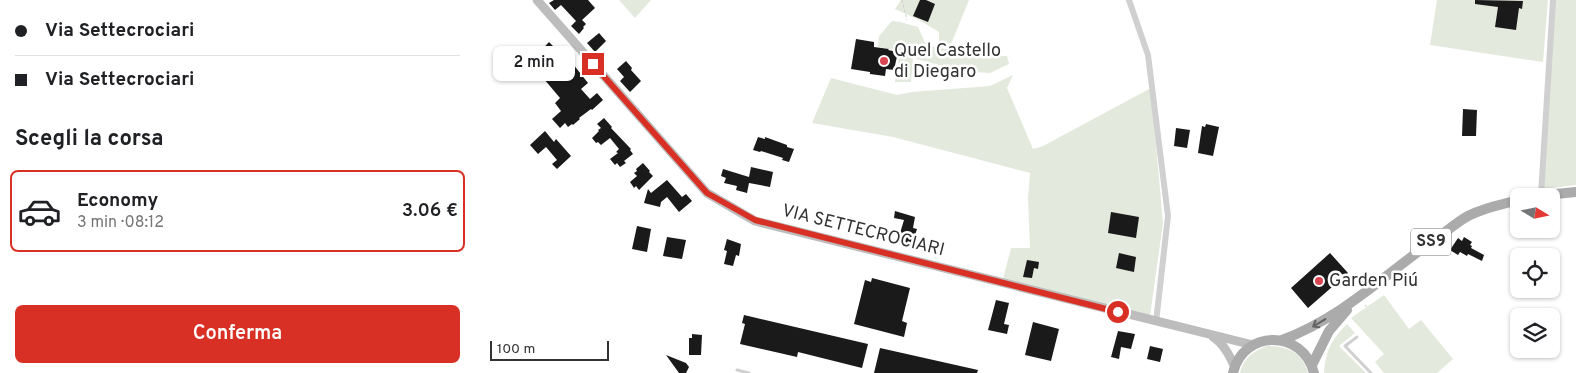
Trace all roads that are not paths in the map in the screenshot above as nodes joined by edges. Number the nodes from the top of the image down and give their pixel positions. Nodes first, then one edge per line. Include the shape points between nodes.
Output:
1 (537, 0) edge
2 (1129, 0) edge
3 (1553, 0) edge
4 (1539, 188) edge
5 (1576, 192) edge
6 (1560, 194) edge
7 (1510, 202) edge
8 (1357, 300) junction
9 (1156, 322) junction
10 (1208, 334) junction
11 (1357, 337) dead end
12 (1282, 340) junction
13 (1253, 345) junction
14 (1313, 369) edge
15 (737, 370) dead end
16 (1234, 370) edge
17 (749, 373) edge
18 (1371, 373) edge

1 - 9 main road, VIA SETTECROCIARI via 707,193 755,220
2 - 9 street via 1149,55 1168,216
3 - 4 street
5 - 6 main road
7 - 8 main road, SS9 via 1469,216
8 -> 12 main road via 1305,331
8 - 14 main road via 1329,331
9 - 10 main road, VIA SETTECROCIARI
10 - 13 main road, VIA SETTECROCIARI
10 - 16 main road, VIA SETTECROCIARI via 1225,348
11 - 18 lane via 1345,346
12 - 13 main road
12 - 14 main road via 1305,354
13 - 16 main road via 1242,354
15 - 17 lane

